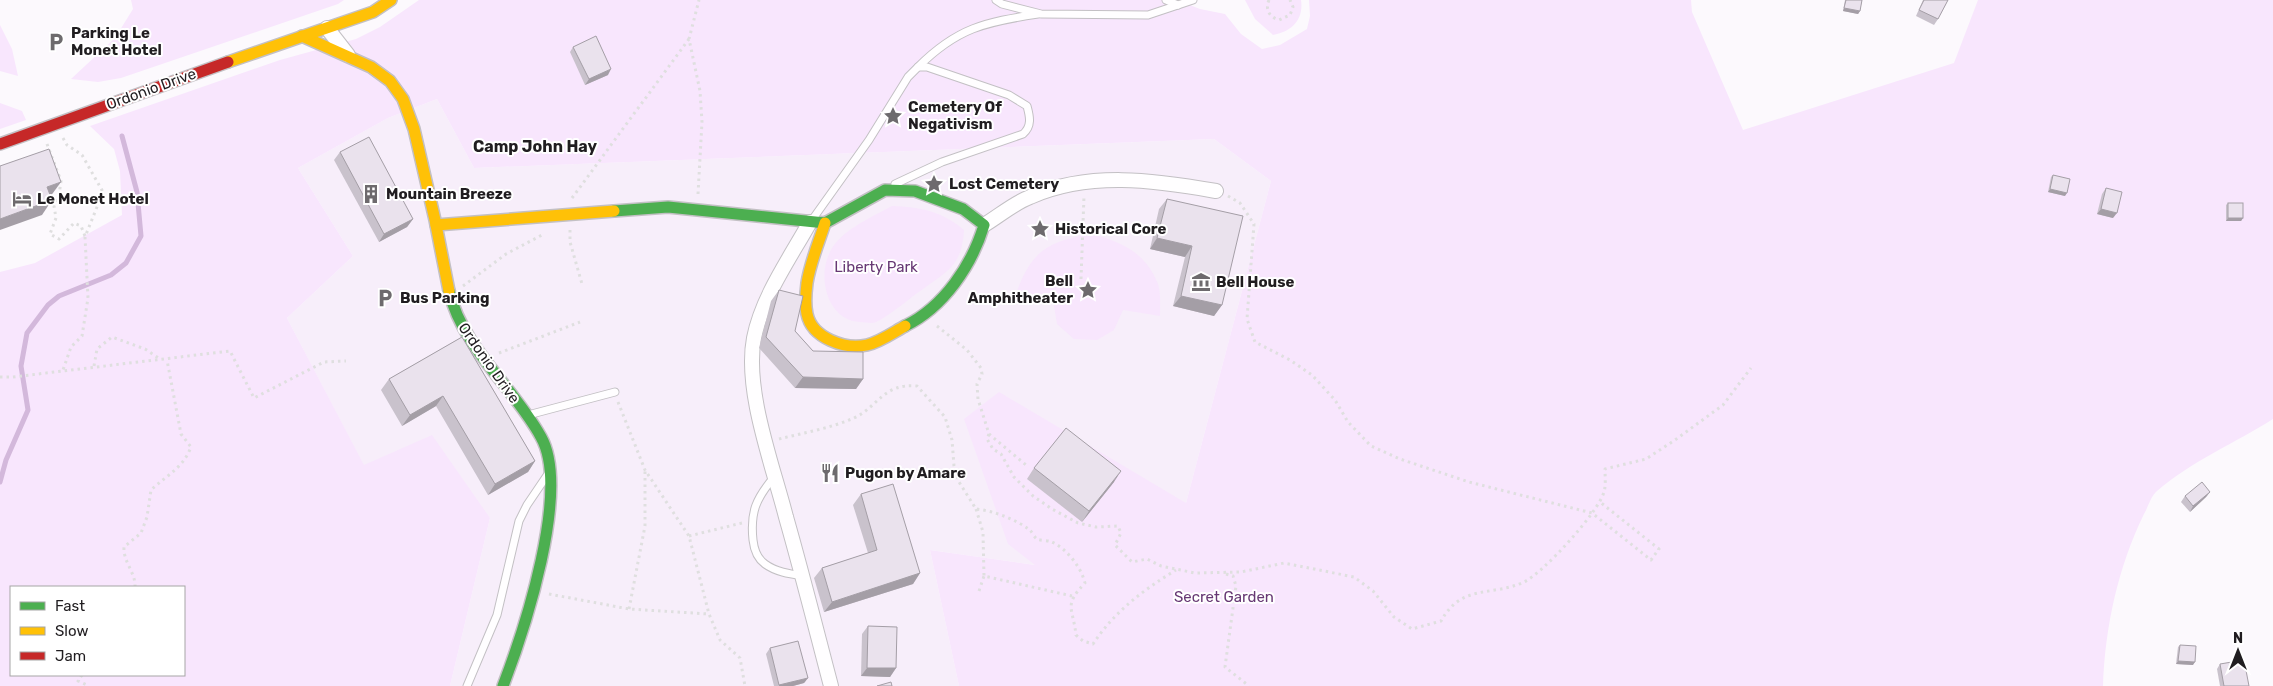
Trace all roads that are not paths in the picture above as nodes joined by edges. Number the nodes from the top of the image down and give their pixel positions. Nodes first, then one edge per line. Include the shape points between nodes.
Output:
1 (391, 0) edge
2 (996, 0) edge
3 (1166, 0) edge
4 (1193, 0) edge
5 (1178, 5) junction
6 (1041, 14) junction
7 (327, 28) junction
8 (302, 36) junction
9 (352, 59) junction
10 (918, 67) junction
11 (0, 144) edge
12 (885, 190) junction
13 (1216, 191) road end
14 (810, 222) junction
15 (825, 223) junction
16 (436, 225) junction
17 (984, 225) junction
18 (615, 392) road end
19 (526, 416) junction
20 (553, 468) junction
21 (775, 476) junction
22 (803, 576) junction
23 (467, 686) edge
24 (503, 686) edge
25 (831, 686) edge

1 - 7 street, Ordonio Drive via 373,12
2 - 6 lane
3 - 5 lane
4 - 5 lane
5 - 6 lane via 1148,15
6 - 10 lane via 969,29 935,50
7 - 8 street, Ordonio Drive
7 - 9 street, Ordonio Drive
8 - 9 street, Ordonio Drive
8 - 11 street, Ordonio Drive
9 - 16 street, Ordonio Drive via 390,82 404,99
10 - 12 lane via 927,67 1010,95 1022,102 1029,114 1028,130 942,162
10 - 14 lane
12 - 15 street
12 - 17 street via 915,191 940,199 963,209
13 - 17 street via 1158,181 1120,179 1069,184 1029,197
14 - 15 street
14 - 16 street via 668,207
14 - 21 street via 773,288 754,338 753,383
15 - 17 street via 810,266 807,314 819,331 837,343 868,345 924,317 964,271
16 - 19 street, Ordonio Drive via 448,296 461,327
18 - 19 lane
19 - 20 street, Ordonio Drive via 548,450
20 - 23 lane via 537,488 519,521 497,615
20 - 24 street, Ordonio Drive via 533,591 522,637
21 - 22 street
21 - 22 lane via 757,500 751,521 754,546 763,563 782,572
22 - 25 street

